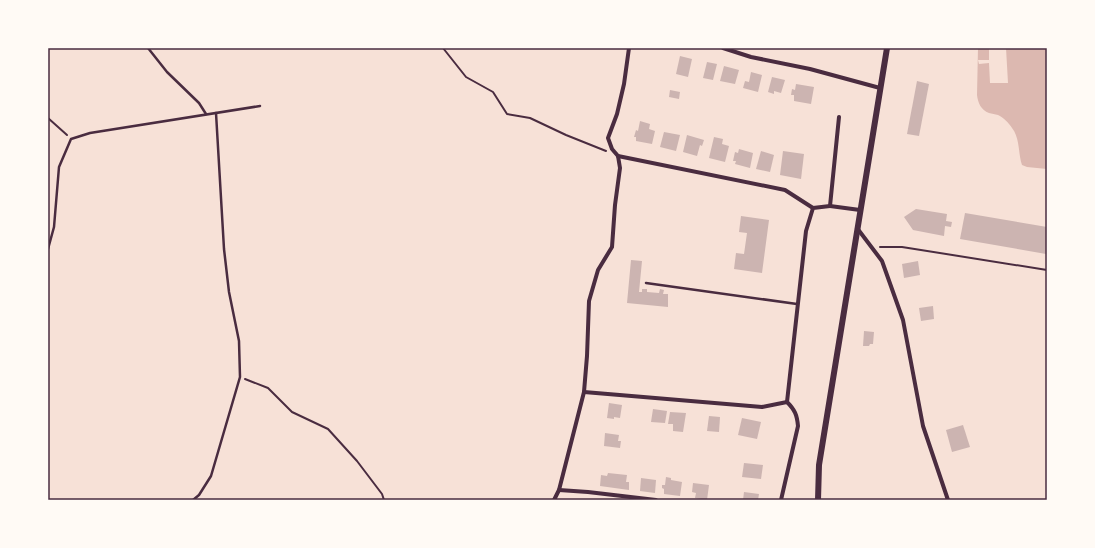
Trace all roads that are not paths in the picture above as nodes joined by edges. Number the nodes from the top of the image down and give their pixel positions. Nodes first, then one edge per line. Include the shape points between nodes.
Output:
1 (148, 48) edge
2 (629, 48) edge
3 (723, 48) edge
4 (887, 48) edge
5 (880, 88) junction
6 (260, 106) dead end
7 (216, 113) junction
8 (206, 114) junction
9 (839, 117) dead end
10 (618, 156) junction
11 (830, 206) junction
12 (813, 208) junction
13 (860, 210) junction
14 (857, 227) junction
15 (48, 249) edge
16 (646, 283) dead end
17 (797, 304) junction
18 (584, 392) junction
19 (787, 402) junction
20 (559, 490) junction
21 (193, 500) edge
22 (554, 500) edge
23 (656, 500) edge
24 (781, 500) edge
25 (818, 500) edge
26 (948, 500) edge

1 - 8 lane via 167,72 199,103
2 - 10 street via 624,84 608,138 612,150
3 - 5 street
4 - 5 main road
5 - 13 main road
6 - 7 lane
7 - 8 lane
7 - 21 lane via 224,249 238,341 240,377 211,476
8 - 15 lane via 90,133 71,139 59,167 54,227
9 - 11 street
10 - 12 street via 785,190
10 - 18 street via 620,168 612,247 598,270 589,300
11 - 12 street
11 - 13 street
12 - 17 street via 806,231
13 - 14 main road
14 - 25 main road via 819,465
14 - 26 street via 882,261 903,320 923,426
16 - 17 lane
17 - 19 street
18 - 19 street via 762,407
18 - 20 street
19 - 24 street via 794,410 798,426
20 - 22 street
20 - 23 street

